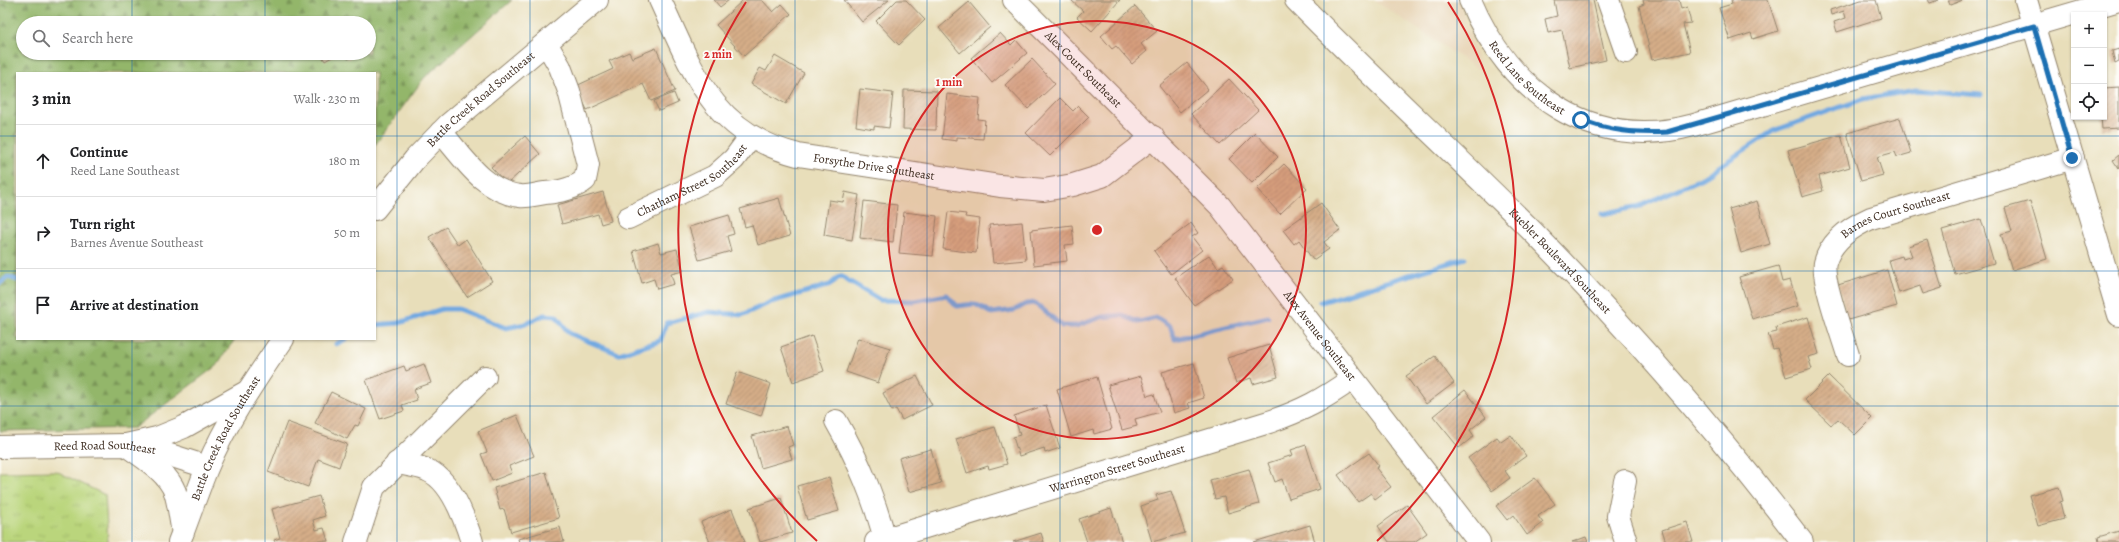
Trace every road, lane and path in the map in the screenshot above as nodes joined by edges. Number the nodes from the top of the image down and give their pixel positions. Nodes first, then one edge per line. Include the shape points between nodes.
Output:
1 (597, 0) edge
2 (660, 0) edge
3 (1014, 0) edge
4 (1296, 0) edge
5 (1470, 0) edge
6 (1608, 0) edge
7 (2026, 0) edge
8 (2119, 0) edge
9 (2034, 26) junction
10 (546, 43) junction
11 (1626, 52) dead end
12 (442, 132) junction
13 (751, 136) junction
14 (1153, 137) junction
15 (2072, 158) junction
16 (376, 208) edge
17 (628, 218) dead end
18 (2119, 316) edge
19 (282, 340) edge
20 (1848, 355) dead end
21 (485, 377) dead end
22 (1352, 379) junction
23 (248, 390) junction
24 (836, 421) dead end
25 (126, 445) junction
26 (0, 447) edge
27 (397, 463) junction
28 (207, 467) junction
29 (1625, 481) dead end
30 (181, 537) edge
31 (882, 541) edge
32 (356, 542) edge
33 (472, 542) edge
34 (1479, 542) edge
35 (1626, 542) edge
36 (1802, 542) edge

1 - 10 street, Battle Creek Road Southeast
2 - 13 street, Forsythe Drive Southeast via 696,76 720,109
3 - 14 street, Alex Court Southeast
4 - 36 street, Kuebler Boulevard Southeast via 1533,233 1626,331 1704,420
5 - 9 street, Reed Lane Southeast via 1488,37 1511,68 1539,95 1581,120 1623,132 1667,132
6 - 11 street
7 - 9 street
8 - 9 street, Reed Lane Southeast
9 - 15 street
10 - 12 street, Battle Creek Road Southeast
10 - 12 street via 560,67 569,91 588,165 585,180 559,191 522,196 509,194 485,182
12 - 16 street, Battle Creek Road Southeast via 415,159
13 - 14 street, Forsythe Drive Southeast via 778,150 798,155 1000,186 1044,190 1102,176
13 - 17 street, Chatham Street Southeast via 734,159 715,176
14 - 22 street, Alex Avenue Southeast via 1220,206
15 - 18 street
15 - 20 street, Barnes Court Southeast via 1871,218 1841,235 1825,264 1829,293
19 - 23 street, Battle Creek Road Southeast
21 - 27 street
22 - 31 street, Warrington Street Southeast via 1322,400 1277,420
22 - 34 street, Alex Avenue Southeast
23 - 25 street via 184,427 157,438
23 - 28 street, Battle Creek Road Southeast
24 - 31 street via 856,454 867,481
25 - 26 street, Reed Road Southeast
25 - 28 street, Reed Road Southeast via 154,450
25 - 30 street via 155,466 171,485 175,492
27 - 32 street via 374,487
27 - 33 street via 427,470 437,476 456,500
28 - 30 street, Battle Creek Road Southeast
29 - 35 street via 1618,516

